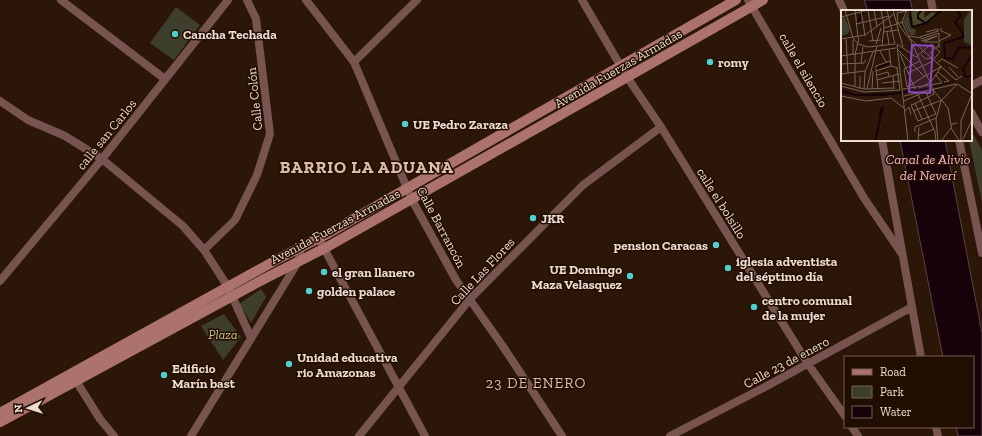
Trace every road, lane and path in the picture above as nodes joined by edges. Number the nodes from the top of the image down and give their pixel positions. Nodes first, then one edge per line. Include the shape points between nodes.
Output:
1 (61, 0) edge
2 (228, 0) edge
3 (247, 0) edge
4 (306, 0) edge
5 (418, 0) edge
6 (582, 0) edge
7 (736, 0) edge
8 (764, 0) edge
9 (839, 0) edge
10 (931, 0) edge
11 (750, 3) edge
12 (844, 10) edge
13 (933, 10) edge
14 (354, 62) junction
15 (621, 67) junction
16 (627, 77) junction
17 (165, 79) junction
18 (982, 80) edge
19 (972, 85) edge
20 (0, 101) edge
21 (972, 114) edge
22 (661, 127) junction
23 (982, 132) edge
24 (882, 141) edge
25 (958, 141) edge
26 (102, 159) junction
27 (408, 188) junction
28 (412, 200) junction
29 (319, 239) junction
30 (301, 248) junction
31 (323, 249) junction
32 (204, 250) junction
33 (982, 253) edge
34 (902, 254) junction
35 (298, 262) junction
36 (0, 281) edge
37 (230, 292) junction
38 (470, 299) junction
39 (912, 307) junction
40 (252, 338) junction
41 (921, 356) edge
42 (808, 364) junction
43 (74, 377) junction
44 (400, 388) junction
45 (0, 413) edge
46 (844, 415) edge
47 (0, 422) edge
48 (114, 436) edge
49 (191, 436) edge
50 (359, 436) edge
51 (425, 436) edge
52 (562, 436) edge
53 (670, 436) edge

1 - 17 street
2 - 17 street, calle san Carlos
3 - 32 street, Calle Colón via 256,19 270,134 257,175 235,220
4 - 14 street, Calle Barrancón
5 - 14 street
6 - 15 street, calle el bolsillo
7 - 15 street, Avenida Fuerzas Armadas
8 - 11 street, Avenida Fuerzas Armadas
9 - 12 street
10 - 13 street
11 - 16 street, Avenida Fuerzas Armadas
11 - 34 street, calle el silencio via 864,198
14 - 27 street, Calle Barrancón
15 - 16 street, calle el bolsillo
15 - 27 street, Avenida Fuerzas Armadas
16 - 22 street, calle el bolsillo
16 - 28 street, Avenida Fuerzas Armadas
17 - 26 street, calle san Carlos
18 - 19 street
20 - 26 street via 28,120 65,136
21 - 23 street
22 - 38 street, Calle Las Flores via 583,184
22 - 42 street, calle el bolsillo
24 - 34 street
25 - 33 street
26 - 32 street via 183,226
26 - 36 street, calle san Carlos
27 - 28 street, Calle Barrancón
27 - 29 street, Avenida Fuerzas Armadas
28 - 31 street, Avenida Fuerzas Armadas
28 - 38 street, Calle Barrancón via 456,280
29 - 30 street, Avenida Fuerzas Armadas
29 - 31 street
30 - 35 street
30 - 37 street, Avenida Fuerzas Armadas
31 - 35 street, Avenida Fuerzas Armadas
31 - 44 street
32 - 37 street
34 - 39 street
35 - 37 street, Avenida Fuerzas Armadas
35 - 40 street
37 - 40 street
37 - 43 street, Avenida Fuerzas Armadas
38 - 44 street, Calle Las Flores
38 - 52 street, Calle Barrancón
39 - 41 street
39 - 42 street, Calle 23 de enero
40 - 49 street
42 - 46 street, calle el bolsillo
42 - 53 street, Calle 23 de enero
43 - 45 street, Avenida Fuerzas Armadas
43 - 47 street, Avenida Fuerzas Armadas
43 - 48 street via 100,419
44 - 50 street, Calle Las Flores
44 - 51 street

